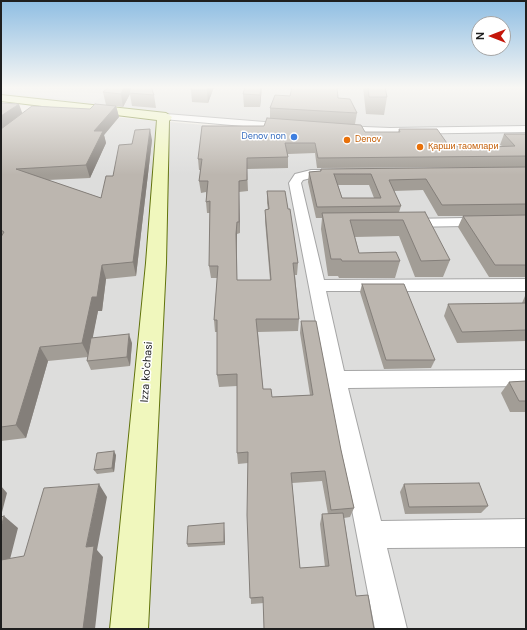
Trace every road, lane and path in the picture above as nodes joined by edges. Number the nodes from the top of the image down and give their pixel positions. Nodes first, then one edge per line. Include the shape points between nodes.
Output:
1 (147, 116) edge
2 (165, 118) junction
3 (299, 129) edge
4 (526, 129) edge
5 (326, 130) edge
6 (343, 174) edge
7 (526, 221) edge
8 (391, 223) edge
9 (526, 284) edge
10 (317, 286) junction
11 (526, 378) edge
12 (336, 380) junction
13 (526, 533) edge
14 (370, 535) junction
15 (129, 629) edge
16 (391, 629) edge

1 - 2 main road
2 - 3 street
2 - 15 main road, Izza ko'chasi
4 - 5 street
6 - 10 street via 311,174 299,177 295,183 311,224
7 - 8 street
9 - 10 street
10 - 12 street
11 - 12 street
12 - 14 street
13 - 14 street
14 - 16 street

